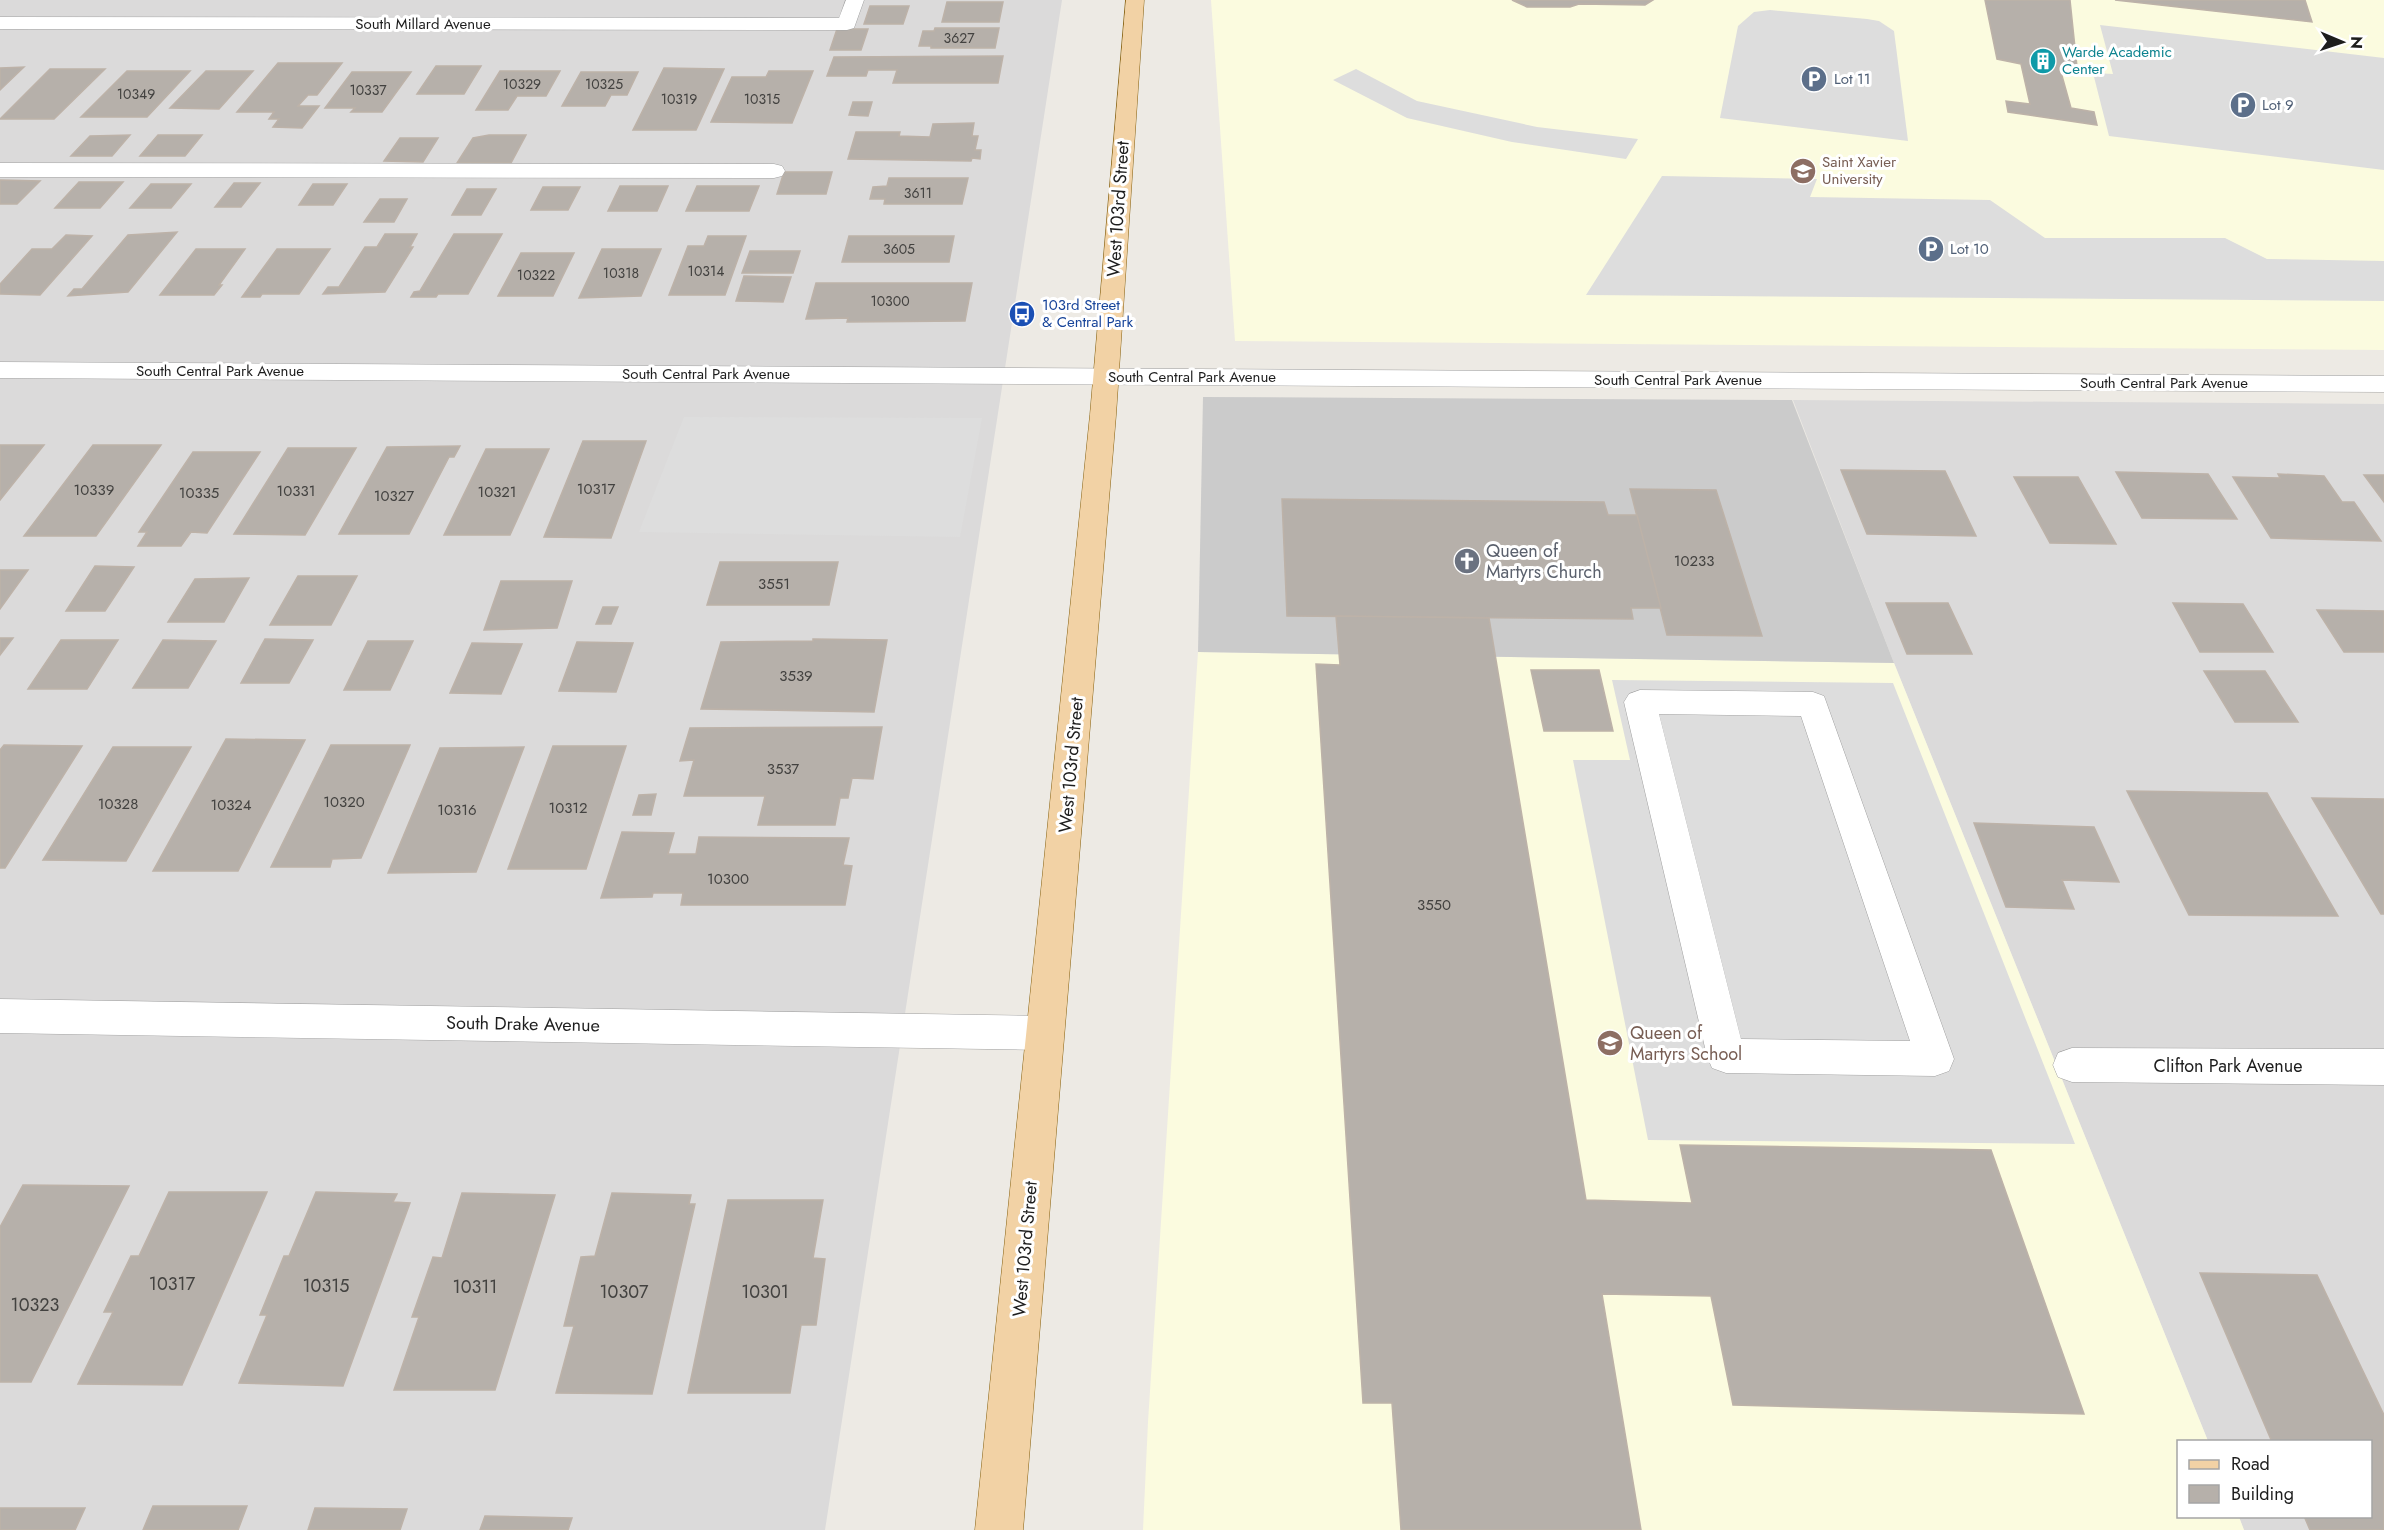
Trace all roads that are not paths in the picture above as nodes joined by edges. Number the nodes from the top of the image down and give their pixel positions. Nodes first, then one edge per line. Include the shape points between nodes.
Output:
1 (855, 0) edge
2 (1135, 0) edge
3 (0, 22) edge
4 (0, 170) edge
5 (774, 171) dead end
6 (0, 370) edge
7 (1106, 376) junction
8 (2384, 384) edge
9 (0, 1016) edge
10 (1045, 1033) junction
11 (1935, 1059) joint
12 (2072, 1065) dead end
13 (2384, 1067) edge
14 (999, 1530) edge

1 - 3 street, South Millard Avenue via 847,24
2 - 7 main road, West 103rd Street
4 - 5 street
6 - 7 street, South Central Park Avenue
7 - 8 street, South Central Park Avenue
7 - 10 main road, West 103rd Street
9 - 10 street, South Drake Avenue
10 - 14 main road, West 103rd Street
11 - 11 street via 1813,704 1640,702 1726,1056
12 - 13 street, Clifton Park Avenue

